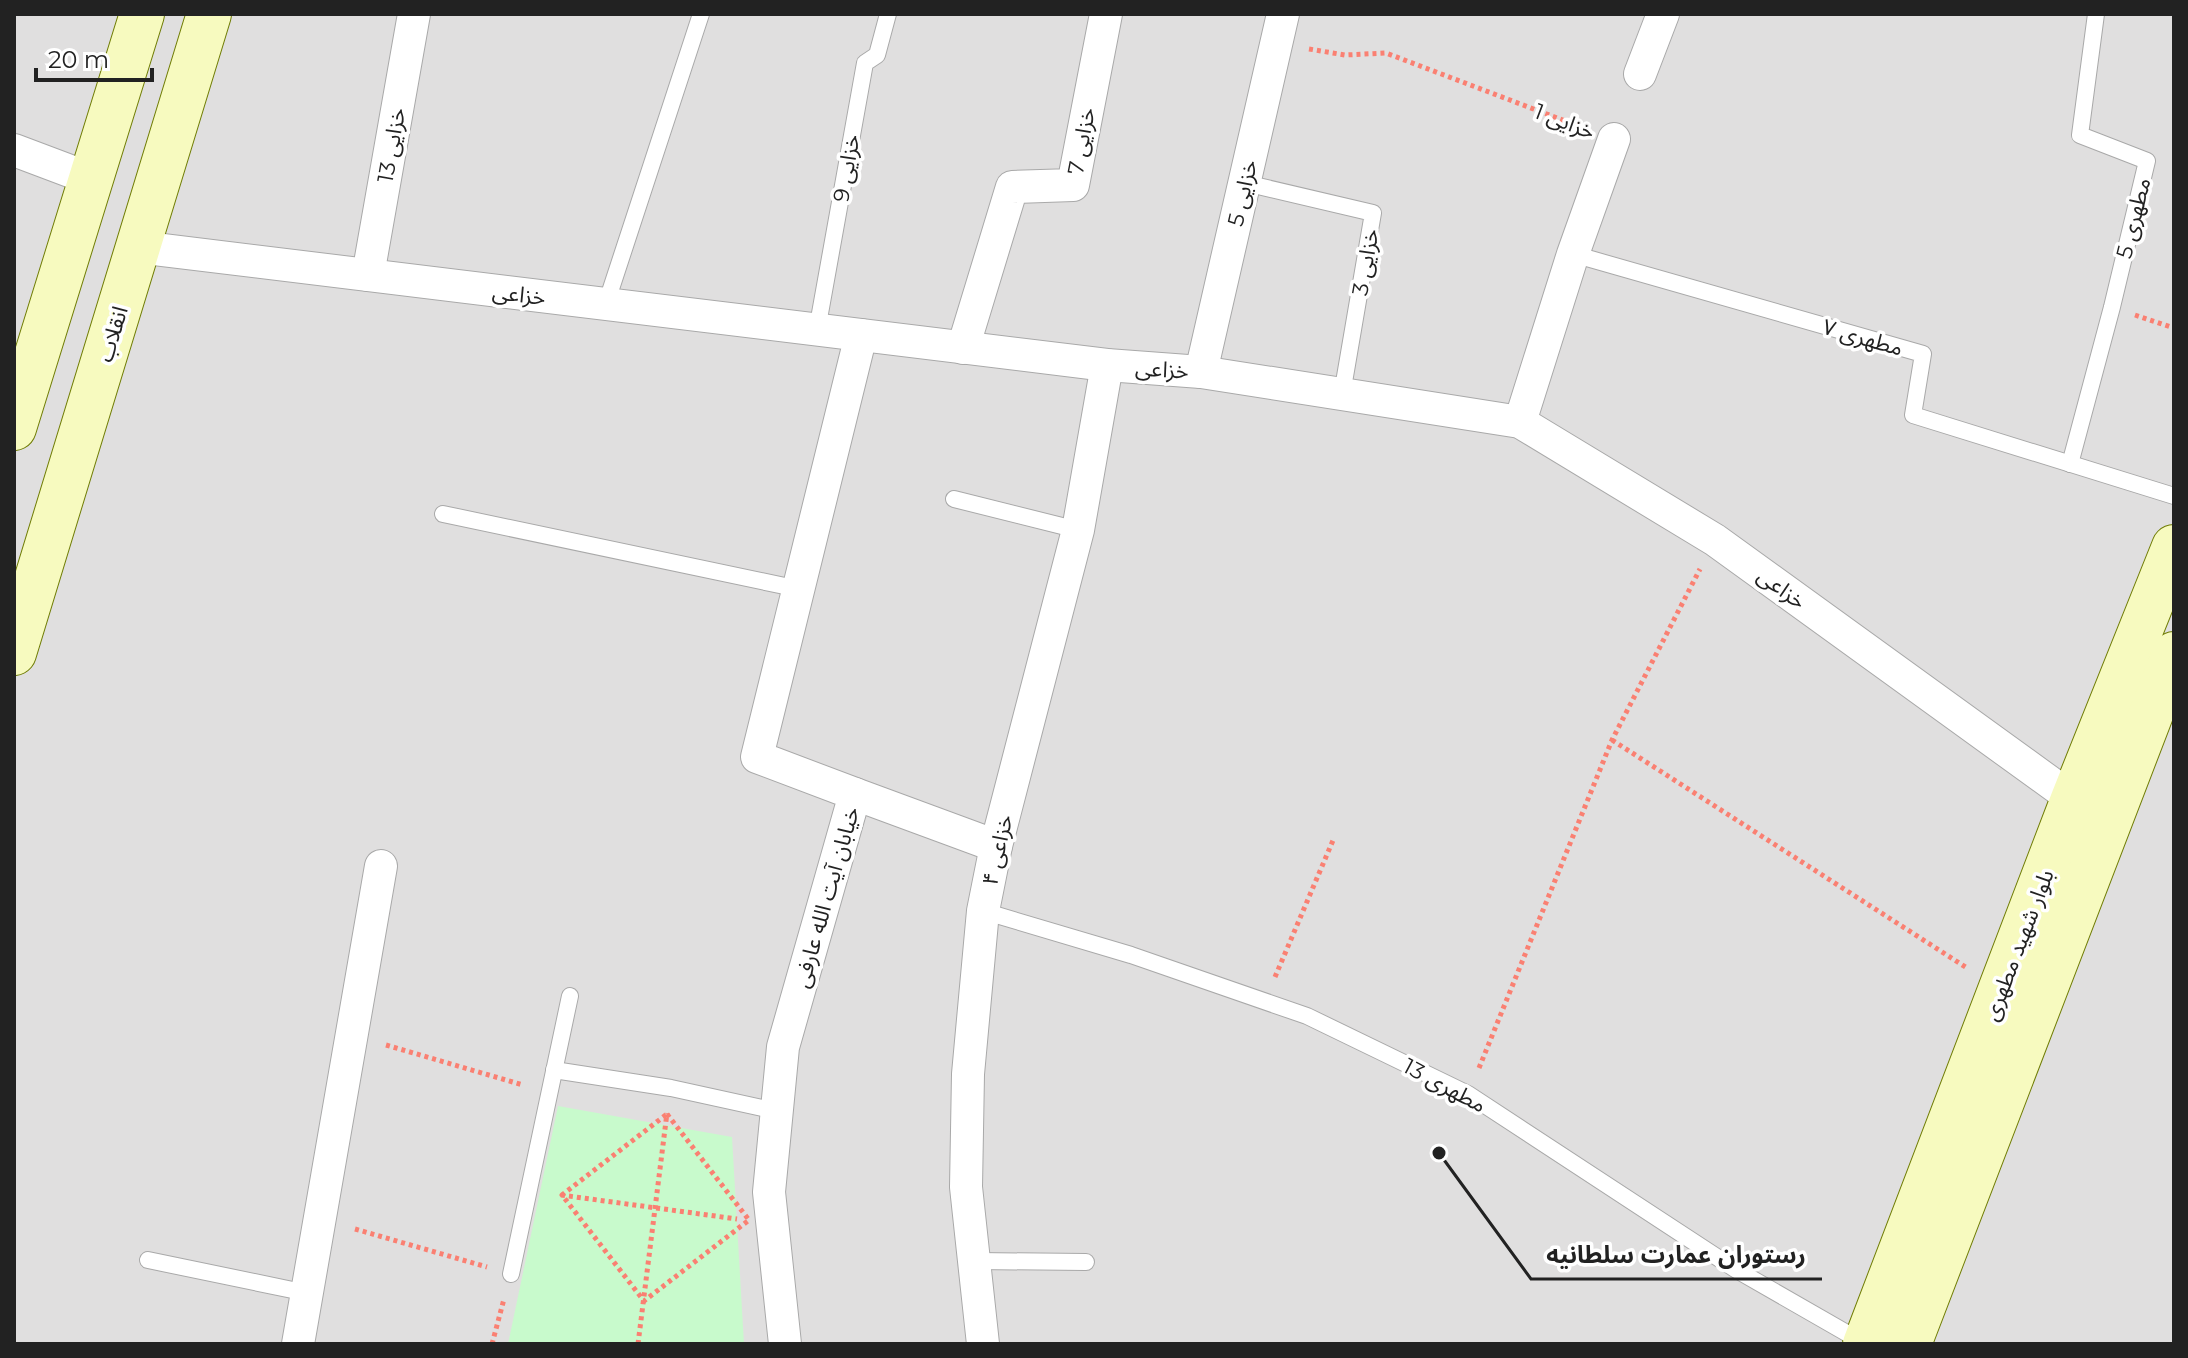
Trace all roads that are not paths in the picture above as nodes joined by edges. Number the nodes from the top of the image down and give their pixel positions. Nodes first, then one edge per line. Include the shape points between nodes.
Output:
1 (142, 14) edge
2 (209, 14) edge
3 (414, 14) edge
4 (701, 14) edge
5 (888, 14) edge
6 (1106, 14) edge
7 (1663, 14) edge
8 (2096, 14) edge
9 (1280, 29) edge
10 (1640, 74) dead end
11 (1614, 139) road end
12 (14, 150) edge
13 (91, 179) junction
14 (1245, 183) junction
15 (138, 247) junction
16 (1573, 254) junction
17 (368, 275) junction
18 (606, 304) junction
19 (817, 330) junction
20 (861, 335) junction
21 (26, 348) edge
22 (963, 348) junction
23 (1107, 365) junction
24 (1201, 372) junction
25 (1342, 394) junction
26 (1520, 422) junction
27 (14, 428) edge
28 (2070, 464) junction
29 (2174, 496) edge
30 (954, 499) dead end
31 (443, 514) dead end
32 (1078, 530) junction
33 (2174, 547) edge
34 (799, 589) junction
35 (14, 653) edge
36 (2174, 654) edge
37 (855, 794) junction
38 (2073, 799) junction
39 (996, 846) junction
40 (381, 866) dead end
41 (983, 911) junction
42 (570, 996) dead end
43 (554, 1070) junction
44 (776, 1111) junction
45 (148, 1260) dead end
46 (976, 1261) junction
47 (1086, 1262) dead end
48 (511, 1274) road end
49 (307, 1293) junction
50 (298, 1344) edge
51 (785, 1344) edge
52 (983, 1344) edge
53 (1865, 1344) edge
54 (1909, 1344) edge

1 - 13 main road
2 - 15 main road, انقلاب
3 - 17 street, خزایی 13
4 - 18 lane
5 - 19 lane, خزایی 9 via 877,55 865,63
6 - 22 street, خزایی 7 via 1073,185 1012,187
7 - 10 street
8 - 28 lane, مطهری 5 via 2080,135 2147,161
9 - 14 street, خزایی 5
11 - 16 street, خزایی 1
12 - 13 street
13 - 21 main road
14 - 24 street, خزایی 5
14 - 25 lane, خزایی 3 via 1373,213
15 - 17 street, خزاعی
15 - 35 main road, انقلاب
16 - 26 street, خزایی 1
16 - 28 lane, مطهری ۷ via 1923,354 1913,415
17 - 18 street, خزاعی
18 - 19 street, خزاعی
19 - 20 street, خزاعی
20 - 22 street, خزاعی
20 - 34 street, خیابان آیت الله عارفی
21 - 27 main road
22 - 23 street, خزاعی
23 - 24 street, خزاعی
23 - 32 street, خزاعی ۴
24 - 25 street, خزاعی
25 - 26 street, خزاعی
26 - 38 street, خزاعی via 1715,540
28 - 29 lane, مطهری ۷
30 - 32 lane
31 - 34 lane
32 - 39 street, خزاعی ۴
33 - 38 main road, بلوار شهید مطهری
34 - 37 street, خیابان آیت الله عارفی via 757,757
36 - 54 main road, بلوار شهید مطهری via 2154,729
37 - 39 street
37 - 44 street, خیابان آیت الله عارفی via 783,1047
38 - 53 main road, بلوار شهید مطهری
39 - 41 street, خزاعی ۴
40 - 49 street
41 - 46 street, خزاعی ۴ via 968,1074 966,1187
41 - 53 lane, مطهری 13 via 1307,1016 1468,1094 1735,1269
42 - 43 lane
43 - 44 lane
43 - 48 lane
44 - 51 street, خیابان آیت الله عارفی via 769,1192 760,1222
45 - 49 lane
46 - 47 lane
46 - 52 street, خزاعی ۴
49 - 50 street

